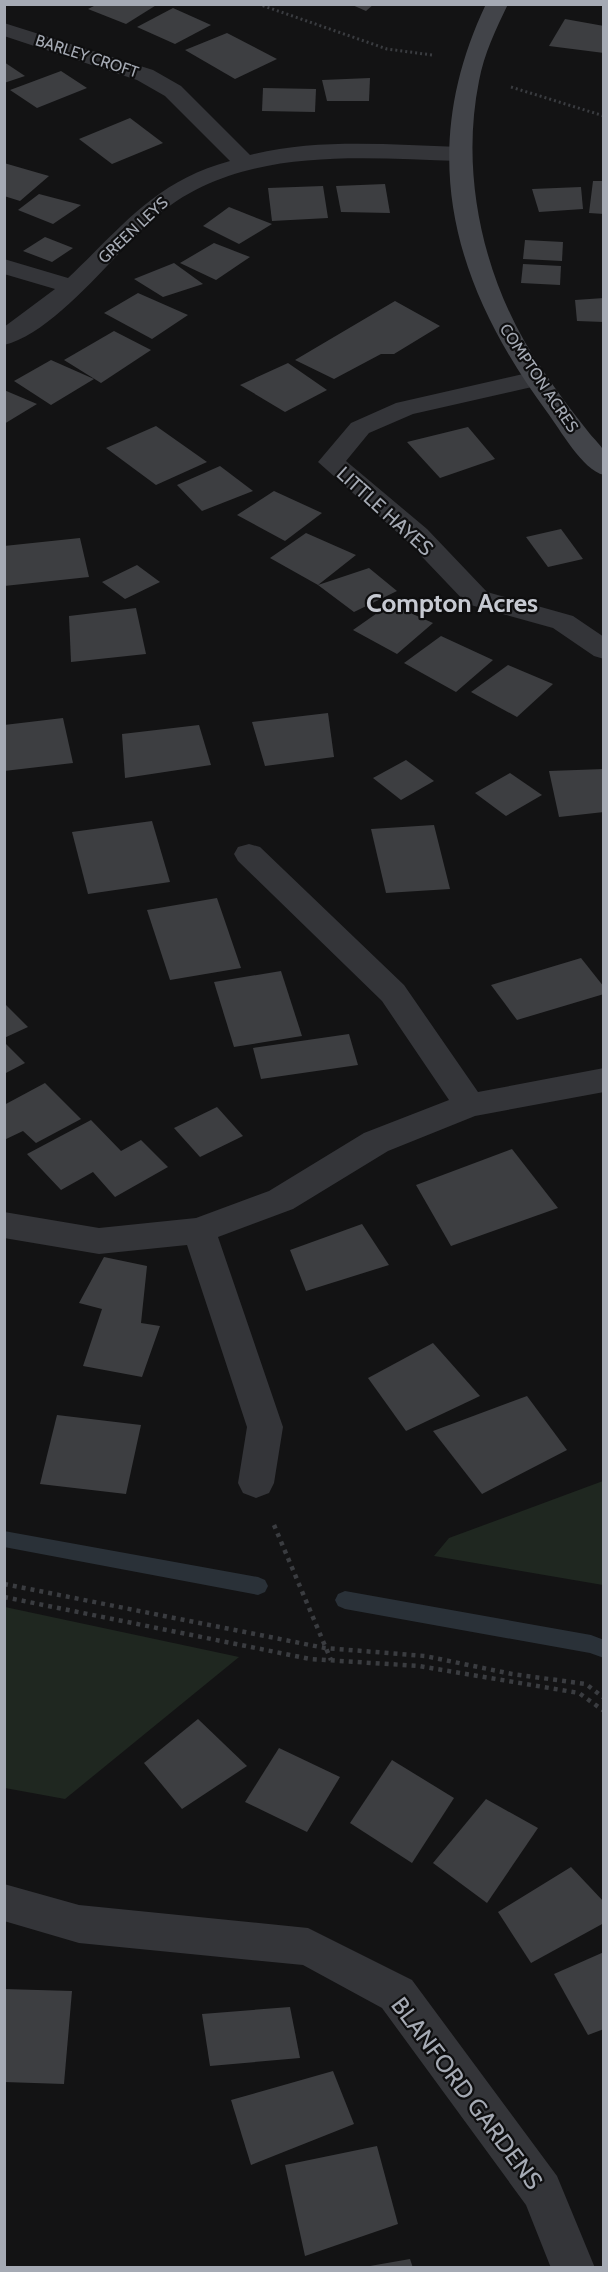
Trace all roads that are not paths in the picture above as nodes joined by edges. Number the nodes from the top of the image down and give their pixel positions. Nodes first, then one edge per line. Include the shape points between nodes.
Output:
1 (497, 4) edge
2 (4, 29) edge
3 (460, 154) junction
4 (245, 163) junction
5 (4, 266) edge
6 (73, 287) junction
7 (4, 338) edge
8 (536, 379) junction
9 (603, 467) edge
10 (603, 650) edge
11 (249, 854) dead end
12 (603, 1080) edge
13 (470, 1105) junction
14 (4, 1225) edge
15 (199, 1231) junction
16 (256, 1483) road end
17 (4, 1902) edge
18 (573, 2268) edge

1 - 3 street, COMPTON ACRES via 469,72
2 - 4 street, BARLEY CROFT via 145,75 173,91
3 - 4 street, GREEN LEYS via 308,153
3 - 8 street, COMPTON ACRES via 464,207 479,262 499,318
4 - 6 street, GREEN LEYS via 168,196 149,210
5 - 6 street
6 - 7 street, GREEN LEYS via 36,320
8 - 9 street, COMPTON ACRES
8 - 10 street, LITTLE HAYES via 405,408 360,428 331,462 417,535 477,598 564,622
11 - 13 street via 393,993
12 - 13 street
13 - 15 street via 376,1142 281,1200
14 - 15 street via 99,1241
15 - 16 street via 265,1427
17 - 18 street, BLANFORD GARDENS via 79,1924 309,1947 397,1994 542,2191

